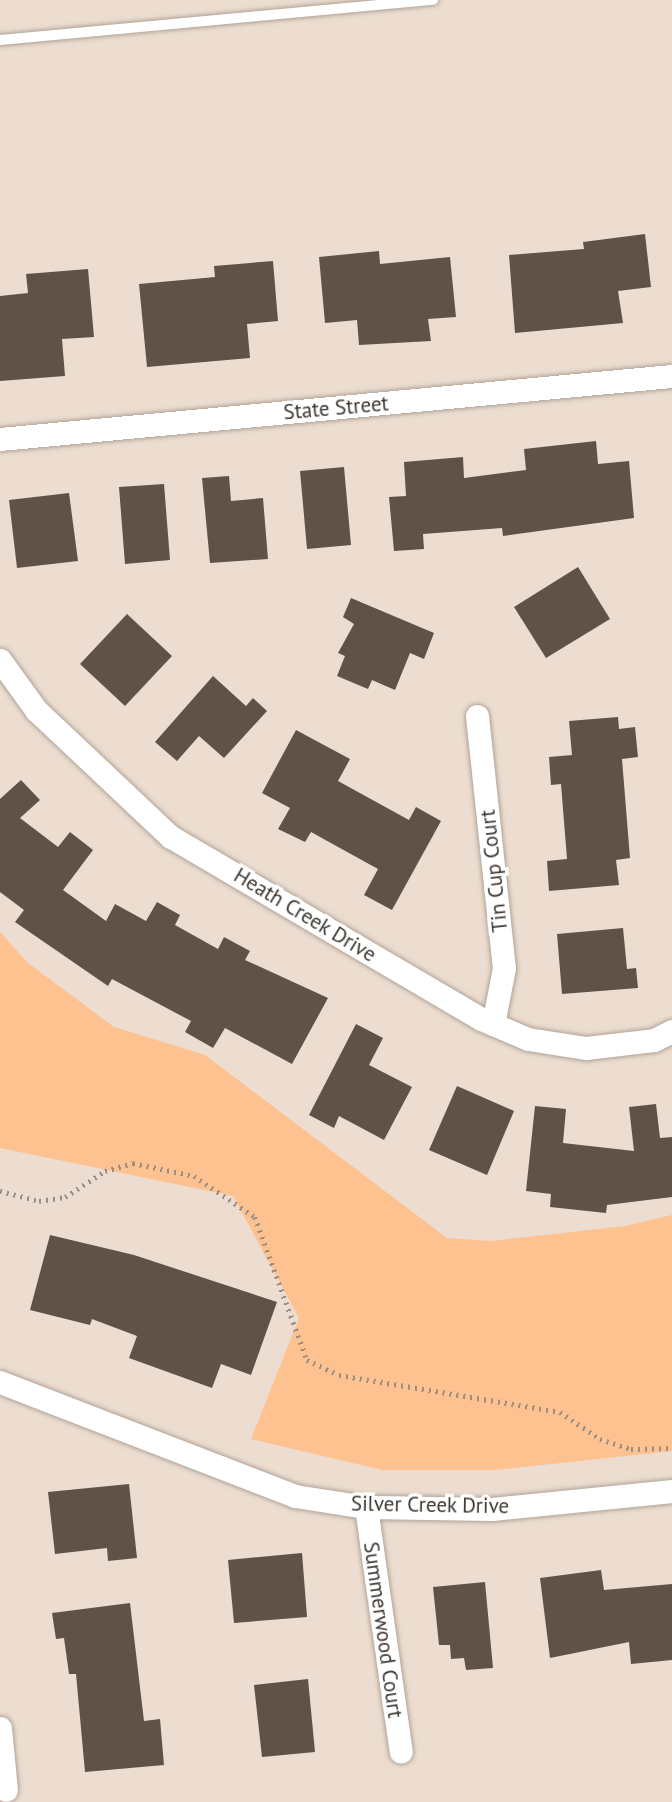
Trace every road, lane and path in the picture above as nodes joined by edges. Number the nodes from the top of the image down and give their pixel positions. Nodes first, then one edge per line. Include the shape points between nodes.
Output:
1 (433, 0) edge
2 (0, 40) edge
3 (672, 376) edge
4 (0, 439) edge
5 (0, 660) edge
6 (477, 716) dead end
7 (493, 1024) junction
8 (672, 1031) edge
9 (0, 1191) edge
10 (0, 1382) edge
11 (672, 1448) edge
12 (672, 1491) edge
13 (366, 1507) junction
14 (0, 1728) edge
15 (401, 1752) dead end
16 (6, 1790) dead end

1 - 2 lane
3 - 4 street, State Street
5 - 7 street, Heath Creek Drive via 36,710 172,836
6 - 7 street, Tin Cup Court via 504,968
7 - 8 street, Heath Creek Drive via 528,1039 586,1048 654,1040
9 - 11 path via 39,1201 65,1197 105,1171 133,1163 194,1176 255,1217 307,1360 339,1375 560,1412 600,1439 631,1449
10 - 13 street, Silver Creek Drive via 295,1496
12 - 13 street, Silver Creek Drive via 492,1509
13 - 15 street, Summerwood Court
14 - 16 street

